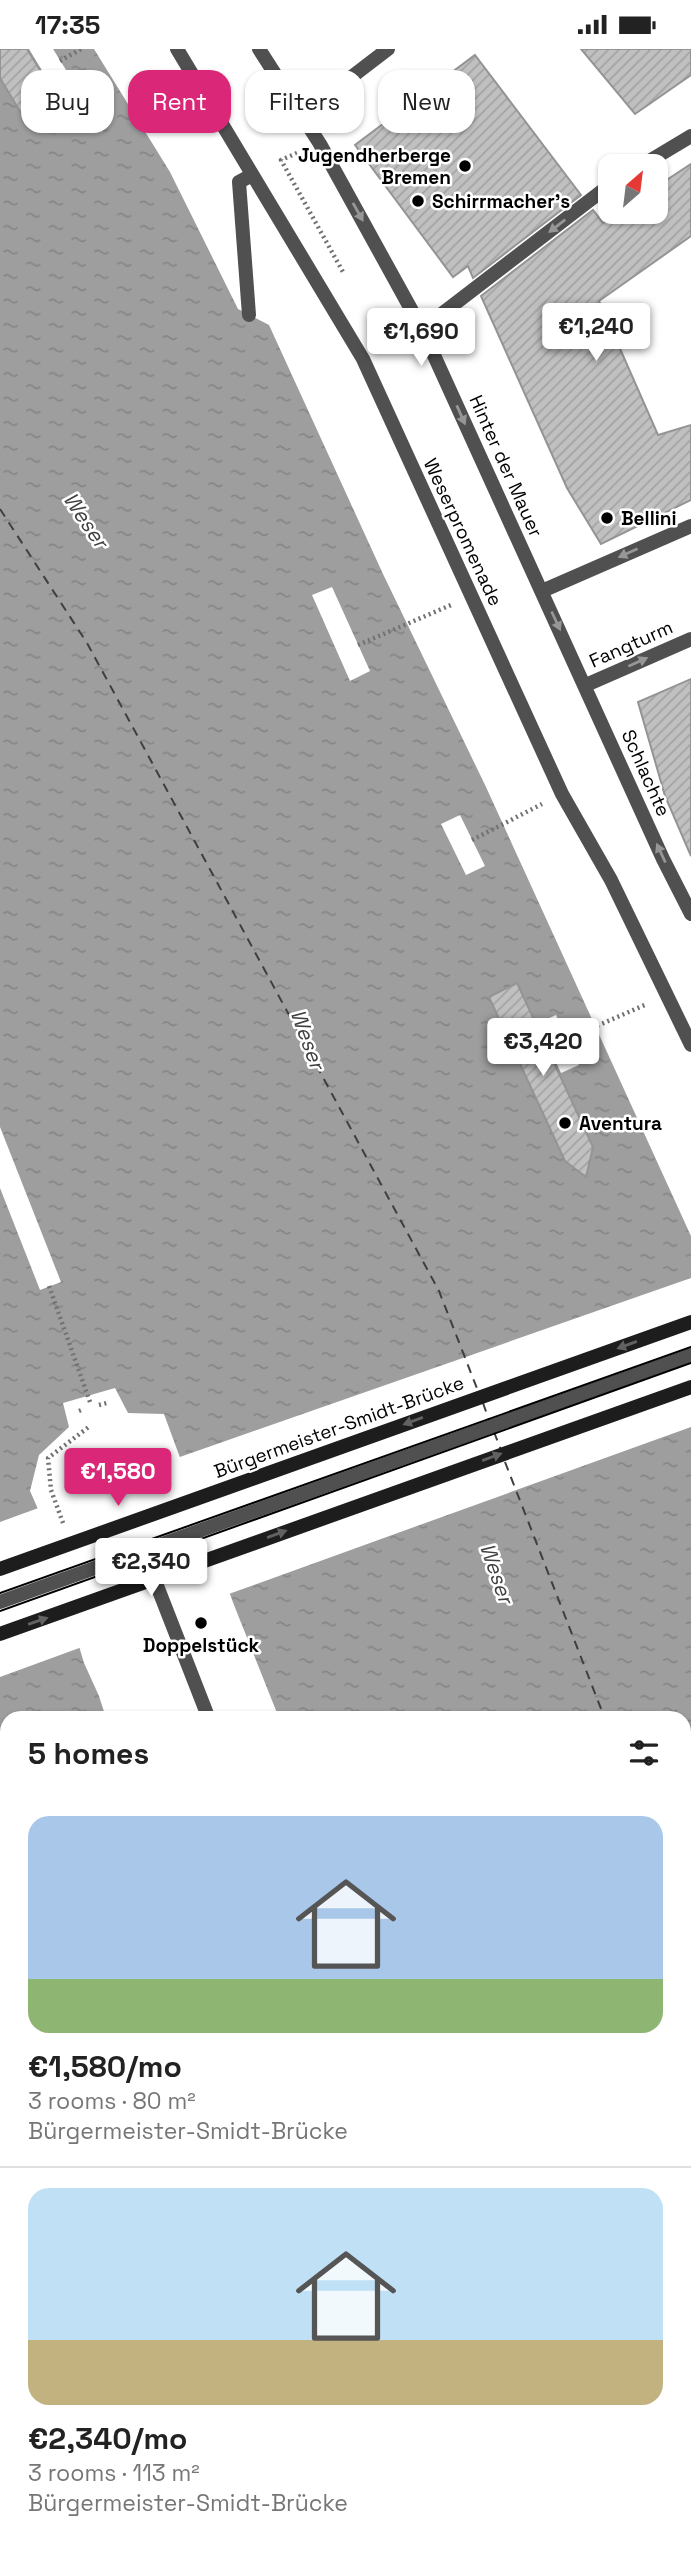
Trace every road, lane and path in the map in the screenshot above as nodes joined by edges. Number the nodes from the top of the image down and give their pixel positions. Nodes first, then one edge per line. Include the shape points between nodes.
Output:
1 (81, 49) edge
2 (177, 49) edge
3 (259, 49) edge
4 (388, 49) edge
5 (60, 61) dead end
6 (273, 70) edge
7 (361, 70) edge
8 (313, 133) edge
9 (691, 136) edge
10 (320, 144) junction
11 (660, 154) edge
12 (252, 175) junction
13 (598, 194) edge
14 (346, 279) dead end
15 (249, 315) dead end
16 (422, 329) junction
17 (691, 526) edge
18 (542, 591) junction
19 (456, 602) dead end
20 (691, 639) edge
21 (358, 645) dead end
22 (586, 685) junction
23 (542, 804) dead end
24 (472, 840) dead end
25 (691, 914) edge
26 (640, 1007) dead end
27 (567, 1039) dead end
28 (691, 1045) edge
29 (49, 1286) dead end
30 (691, 1322) edge
31 (691, 1355) edge
32 (691, 1387) edge
33 (90, 1402) dead end
34 (107, 1403) dead end
35 (99, 1405) dead end
36 (90, 1426) dead end
37 (70, 1543) junction
38 (0, 1569) edge
39 (154, 1578) junction
40 (0, 1602) edge
41 (0, 1634) edge
42 (206, 1711) edge

1 - 5 path
2 - 12 street, Weserpromenade
3 - 6 street, Hinter der Mauer
4 - 7 street
8 - 10 street, Hinter der Mauer
9 - 11 street
10 - 14 path via 281,160
10 -> 16 street, Hinter der Mauer
12 - 15 street via 239,182
12 - 28 street, Weserpromenade via 363,359 562,795 611,880
13 -> 16 street
16 -> 18 street, Hinter der Mauer
17 -> 18 street
18 -> 22 street, Hinter der Mauer
19 - 21 path
22 -> 20 street, Fangturm
25 -> 22 street, Schlachte
23 - 24 path
26 - 27 path
29 - 33 path
30 -> 37 main road, Bürgermeister-Smidt-Brücke
31 - 40 street
39 -> 32 main road
34 - 35 path
36 - 37 path via 48,1458 51,1490
37 - 38 main road, Bürgermeister-Smidt-Brücke
41 -> 39 main road
39 - 42 street

